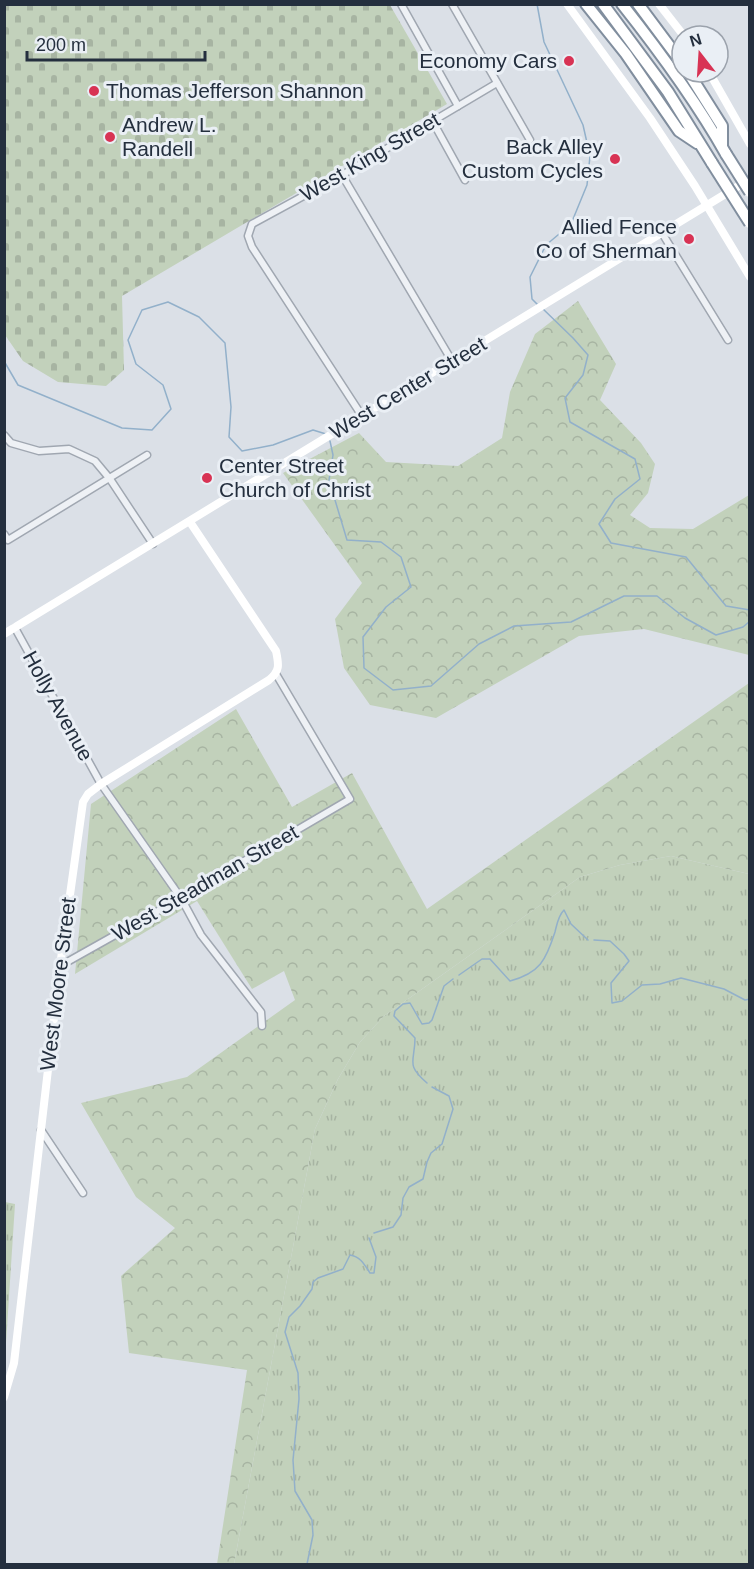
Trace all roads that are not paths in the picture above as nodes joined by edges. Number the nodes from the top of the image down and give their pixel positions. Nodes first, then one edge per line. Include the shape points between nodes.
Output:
1 (401, 4) edge
2 (452, 4) edge
3 (567, 4) edge
4 (586, 4) edge
5 (603, 4) edge
6 (622, 4) edge
7 (638, 4) edge
8 (659, 4) edge
9 (675, 24) edge
10 (670, 47) edge
11 (497, 83) junction
12 (696, 84) edge
13 (716, 84) edge
14 (458, 106) junction
15 (433, 122) junction
16 (530, 140) dead end
17 (750, 144) edge
18 (700, 145) junction
19 (724, 150) junction
20 (342, 175) junction
21 (750, 179) edge
22 (465, 180) dead end
23 (750, 192) edge
24 (706, 206) junction
25 (750, 223) edge
26 (662, 233) junction
27 (750, 277) edge
28 (728, 340) dead end
29 (452, 361) junction
30 (362, 417) junction
31 (4, 435) edge
32 (147, 455) dead end
33 (110, 479) junction
34 (190, 522) junction
35 (6, 537) edge
36 (153, 544) junction
37 (15, 628) junction
38 (4, 634) edge
39 (276, 674) junction
40 (101, 784) junction
41 (181, 898) junction
42 (60, 966) junction
43 (262, 1026) dead end
44 (41, 1129) junction
45 (83, 1193) dead end
46 (4, 1397) edge

1 - 14 street
2 - 11 street
3 - 24 street via 650,118
4 - 18 highway via 679,131
5 - 18 highway via 668,92
6 - 19 highway
7 - 10 highway
8 - 9 street
11 - 14 street, West King Street
11 - 16 street
12 - 19 highway via 722,126
13 - 17 street
14 - 15 street, West King Street
15 - 20 street, West King Street
15 - 22 street
18 - 25 highway, bridge
19 - 23 highway, bridge
20 - 29 street
20 - 30 street, West King Street via 252,224 248,236
21 - 24 street, West Center Street
24 - 26 street, West Center Street
24 - 27 street
26 - 28 street
26 - 29 street, West Center Street
29 - 30 street, West Center Street
30 - 34 street, West Center Street
31 - 33 street via 11,443 39,451 69,449 95,461
32 - 33 street
33 - 35 street
33 - 36 street
34 - 36 street, West Center Street
34 - 39 street via 276,651
36 - 37 street, West Center Street
37 - 38 street, West Center Street
37 - 40 street, Holly Avenue
39 - 40 street, West Moore Street
39 - 41 street, West Steadman Street via 350,799
40 - 41 street, Holly Avenue
40 - 42 street, West Moore Street via 88,794 80,812
41 - 42 street, West Steadman Street
41 - 43 street, Holly Avenue via 201,935 261,1012
42 - 44 street, West Moore Street
44 - 45 street
44 - 46 street, West Moore Street via 14,1363

